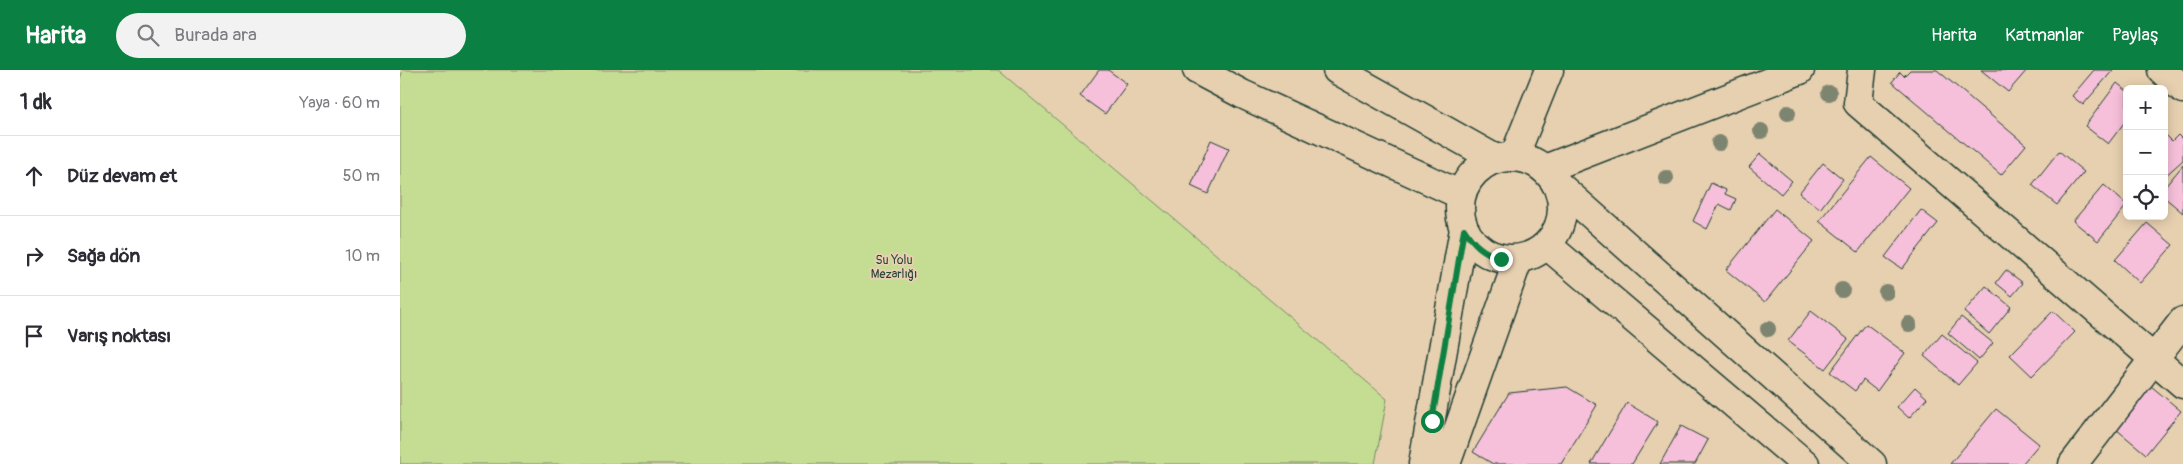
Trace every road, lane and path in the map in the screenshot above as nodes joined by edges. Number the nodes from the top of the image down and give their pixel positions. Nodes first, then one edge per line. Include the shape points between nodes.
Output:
1 (1197, 70) edge
2 (1337, 70) edge
3 (1549, 70) edge
4 (1800, 70) edge
5 (1862, 70) edge
6 (2162, 70) edge
7 (2183, 89) edge
8 (1505, 158) junction
9 (1551, 176) junction
10 (1461, 195) junction
11 (1464, 229) junction
12 (1547, 245) junction
13 (1518, 260) junction
14 (2183, 321) edge
15 (2153, 358) junction
16 (2183, 384) edge
17 (1423, 464) edge
18 (1446, 464) edge
19 (1805, 464) edge
20 (1872, 464) edge
21 (2073, 464) edge

1 - 10 street
2 - 8 street
3 - 8 street
4 - 9 street
5 - 15 street via 1858,103
6 - 7 street
8 - 9 street via 1530,160
8 - 10 street via 1481,167 1468,179
9 - 12 street via 1562,199 1562,216 1557,232
9 - 20 street
10 - 11 street
11 - 13 street via 1472,243 1485,253 1501,259
11 - 17 street
12 - 13 street via 1534,255
12 - 19 street
13 - 18 street
14 - 15 street
15 - 16 street
15 - 21 street

